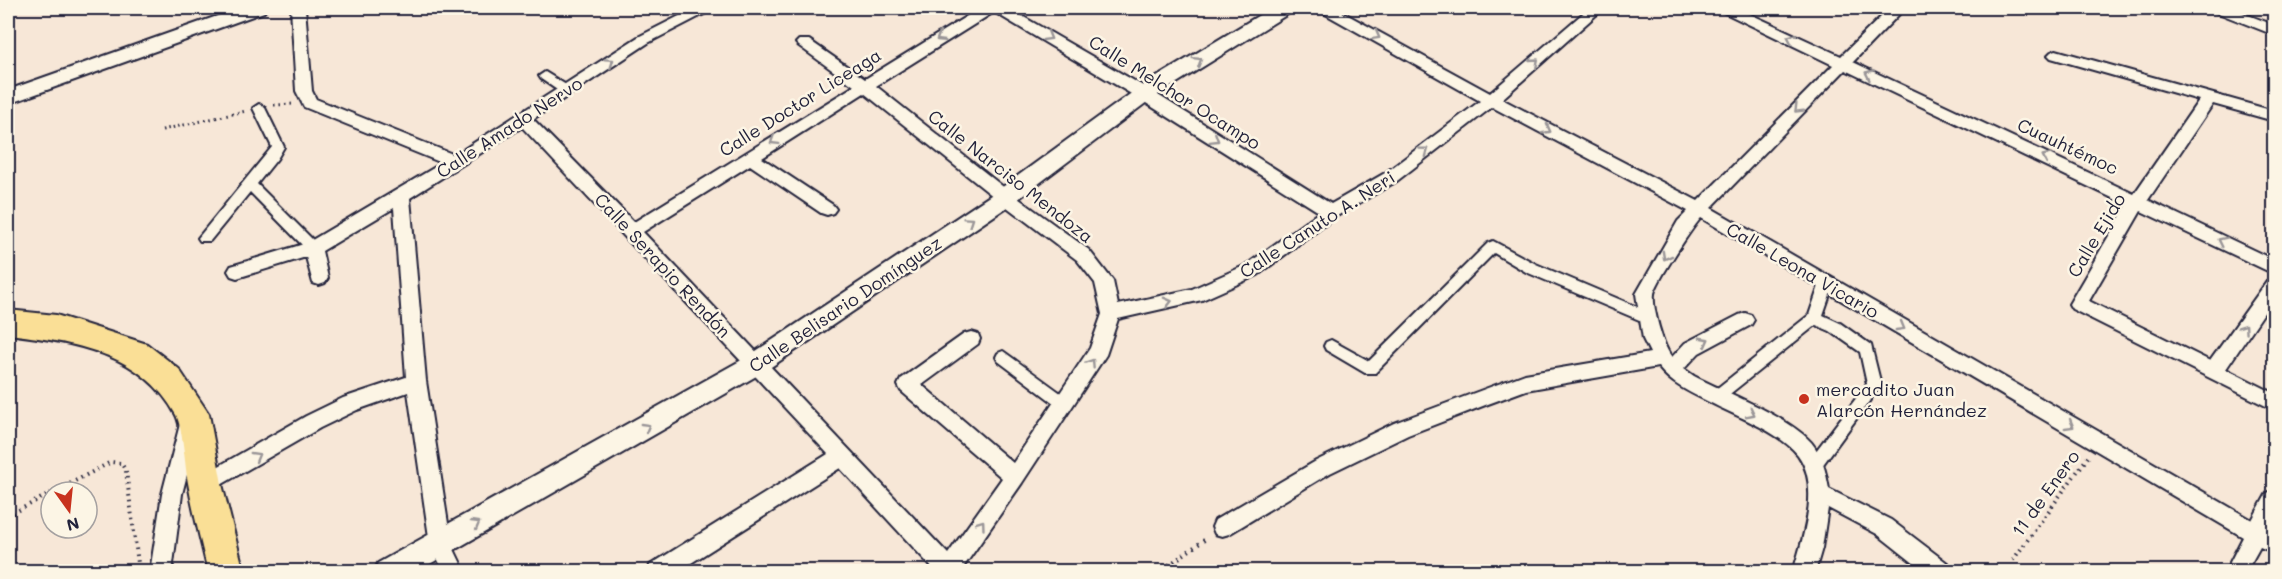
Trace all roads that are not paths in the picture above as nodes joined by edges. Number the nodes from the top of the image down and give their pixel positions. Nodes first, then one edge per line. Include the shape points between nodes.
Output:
1 (257, 8) edge
2 (298, 8) edge
3 (705, 8) edge
4 (990, 8) edge
5 (998, 8) edge
6 (1284, 8) edge
7 (1325, 8) edge
8 (1598, 8) edge
9 (1726, 8) edge
10 (1898, 8) edge
11 (2218, 8) edge
12 (2274, 30) edge
13 (804, 43) dead end
14 (2056, 55) dead end
15 (1844, 63) junction
16 (545, 76) dead end
17 (864, 86) junction
18 (567, 91) junction
19 (1144, 94) junction
20 (8, 97) edge
21 (2209, 98) junction
22 (1491, 100) junction
23 (259, 108) road end
24 (2274, 116) edge
25 (524, 120) junction
26 (749, 157) junction
27 (456, 162) junction
28 (250, 184) junction
29 (401, 195) junction
30 (1005, 197) junction
31 (2138, 201) junction
32 (827, 209) dead end
33 (1699, 209) junction
34 (1331, 212) junction
35 (632, 231) junction
36 (205, 238) dead end
37 (313, 248) junction
38 (2274, 267) edge
39 (237, 271) dead end
40 (319, 278) dead end
41 (1827, 283) junction
42 (2274, 285) edge
43 (1111, 314) junction
44 (1649, 318) junction
45 (1815, 318) junction
46 (1745, 320) dead end
47 (8, 322) edge
48 (971, 339) dead end
49 (1331, 346) dead end
50 (1003, 357) dead end
51 (756, 364) junction
52 (1666, 364) junction
53 (2213, 372) junction
54 (416, 381) junction
55 (1716, 397) junction
56 (2274, 402) edge
57 (1064, 403) junction
58 (193, 414) junction
59 (842, 456) junction
60 (1814, 465) junction
61 (1015, 477) junction
62 (205, 484) junction
63 (1820, 494) junction
64 (2274, 499) edge
65 (1222, 527) road end
66 (2265, 538) edge
67 (441, 544) junction
68 (672, 568) edge
69 (948, 571) edge
70 (161, 572) edge
71 (226, 572) edge
72 (388, 572) edge
73 (455, 572) edge
74 (1804, 572) edge
75 (1942, 572) edge
76 (2235, 572) edge

1 - 20 street
2 - 27 street via 304,91 310,103
18 -> 3 street, Calle Amado Nervo via 643,40
4 -> 17 street, Calle Doctor Liceaga
5 -> 19 street, Calle Melchor Ocampo
19 -> 6 street, Calle Belisario Domínguez
7 -> 22 street, Calle Leona Vicario
22 -> 8 street, Calle Canuto A. Neri
15 -> 9 street, Cuauhtémoc
10 - 15 street
11 - 12 street
13 - 17 street, Calle Narciso Mendoza
14 - 21 street
31 -> 15 street, Cuauhtémoc
15 -> 33 street
16 - 18 street
17 -> 26 street, Calle Doctor Liceaga
17 - 30 street, Calle Narciso Mendoza
18 - 25 street, Calle Amado Nervo
19 - 30 street, Calle Belisario Domínguez
19 -> 34 street, Calle Melchor Ocampo
21 - 24 street
21 - 31 street, Calle Ejido
22 -> 33 street, Calle Leona Vicario
34 -> 22 street, Calle Canuto A. Neri via 1391,177
23 - 28 street via 278,147
25 - 27 street, Calle Amado Nervo
25 - 35 street, Calle Serapio Rendón
26 - 32 street
26 - 35 street, Calle Doctor Liceaga
27 - 29 street, Calle Amado Nervo
28 - 36 street
28 - 37 street
29 - 37 street, Calle Amado Nervo
29 - 54 street
30 - 43 street, Calle Narciso Mendoza via 1083,255 1104,281
51 -> 30 street, Calle Belisario Domínguez
38 -> 31 street, Cuauhtémoc
31 - 53 street, Calle Ejido via 2078,304
33 - 41 street, Calle Leona Vicario
33 -> 44 street via 1683,225 1645,294
43 -> 34 street, Calle Canuto A. Neri via 1196,295 1252,270
35 - 51 street, Calle Serapio Rendón
37 - 39 street, Calle Amado Nervo
37 - 40 street
41 - 45 street
41 -> 66 street, Calle Leona Vicario
53 -> 42 street
57 -> 43 street via 1099,350
44 - 49 street via 1531,268 1493,246 1370,369
44 - 52 street via 1652,339
45 - 55 street
45 - 60 street via 1866,349 1874,386
52 -> 46 street
47 - 58 main road via 56,327 136,353 168,378
48 - 61 street via 908,385
50 - 57 street
51 - 59 street, Calle Serapio Rendón
67 -> 51 street, Calle Belisario Domínguez
52 - 55 street via 1687,382
52 - 65 street via 1631,363 1525,382 1411,425 1323,468
53 - 56 street
62 -> 54 street via 313,422 350,404
54 - 67 street
55 -> 60 street via 1779,428 1804,448
57 - 61 street
58 - 62 main road
58 - 70 street via 172,494
59 - 68 street
59 - 69 street, Calle Serapio Rendón
60 - 63 street
69 -> 61 street
62 - 71 main road
63 - 74 street via 1812,548
63 - 75 street via 1884,527
64 - 66 street
66 - 76 street
67 - 72 street, Calle Belisario Domínguez
67 - 73 street

